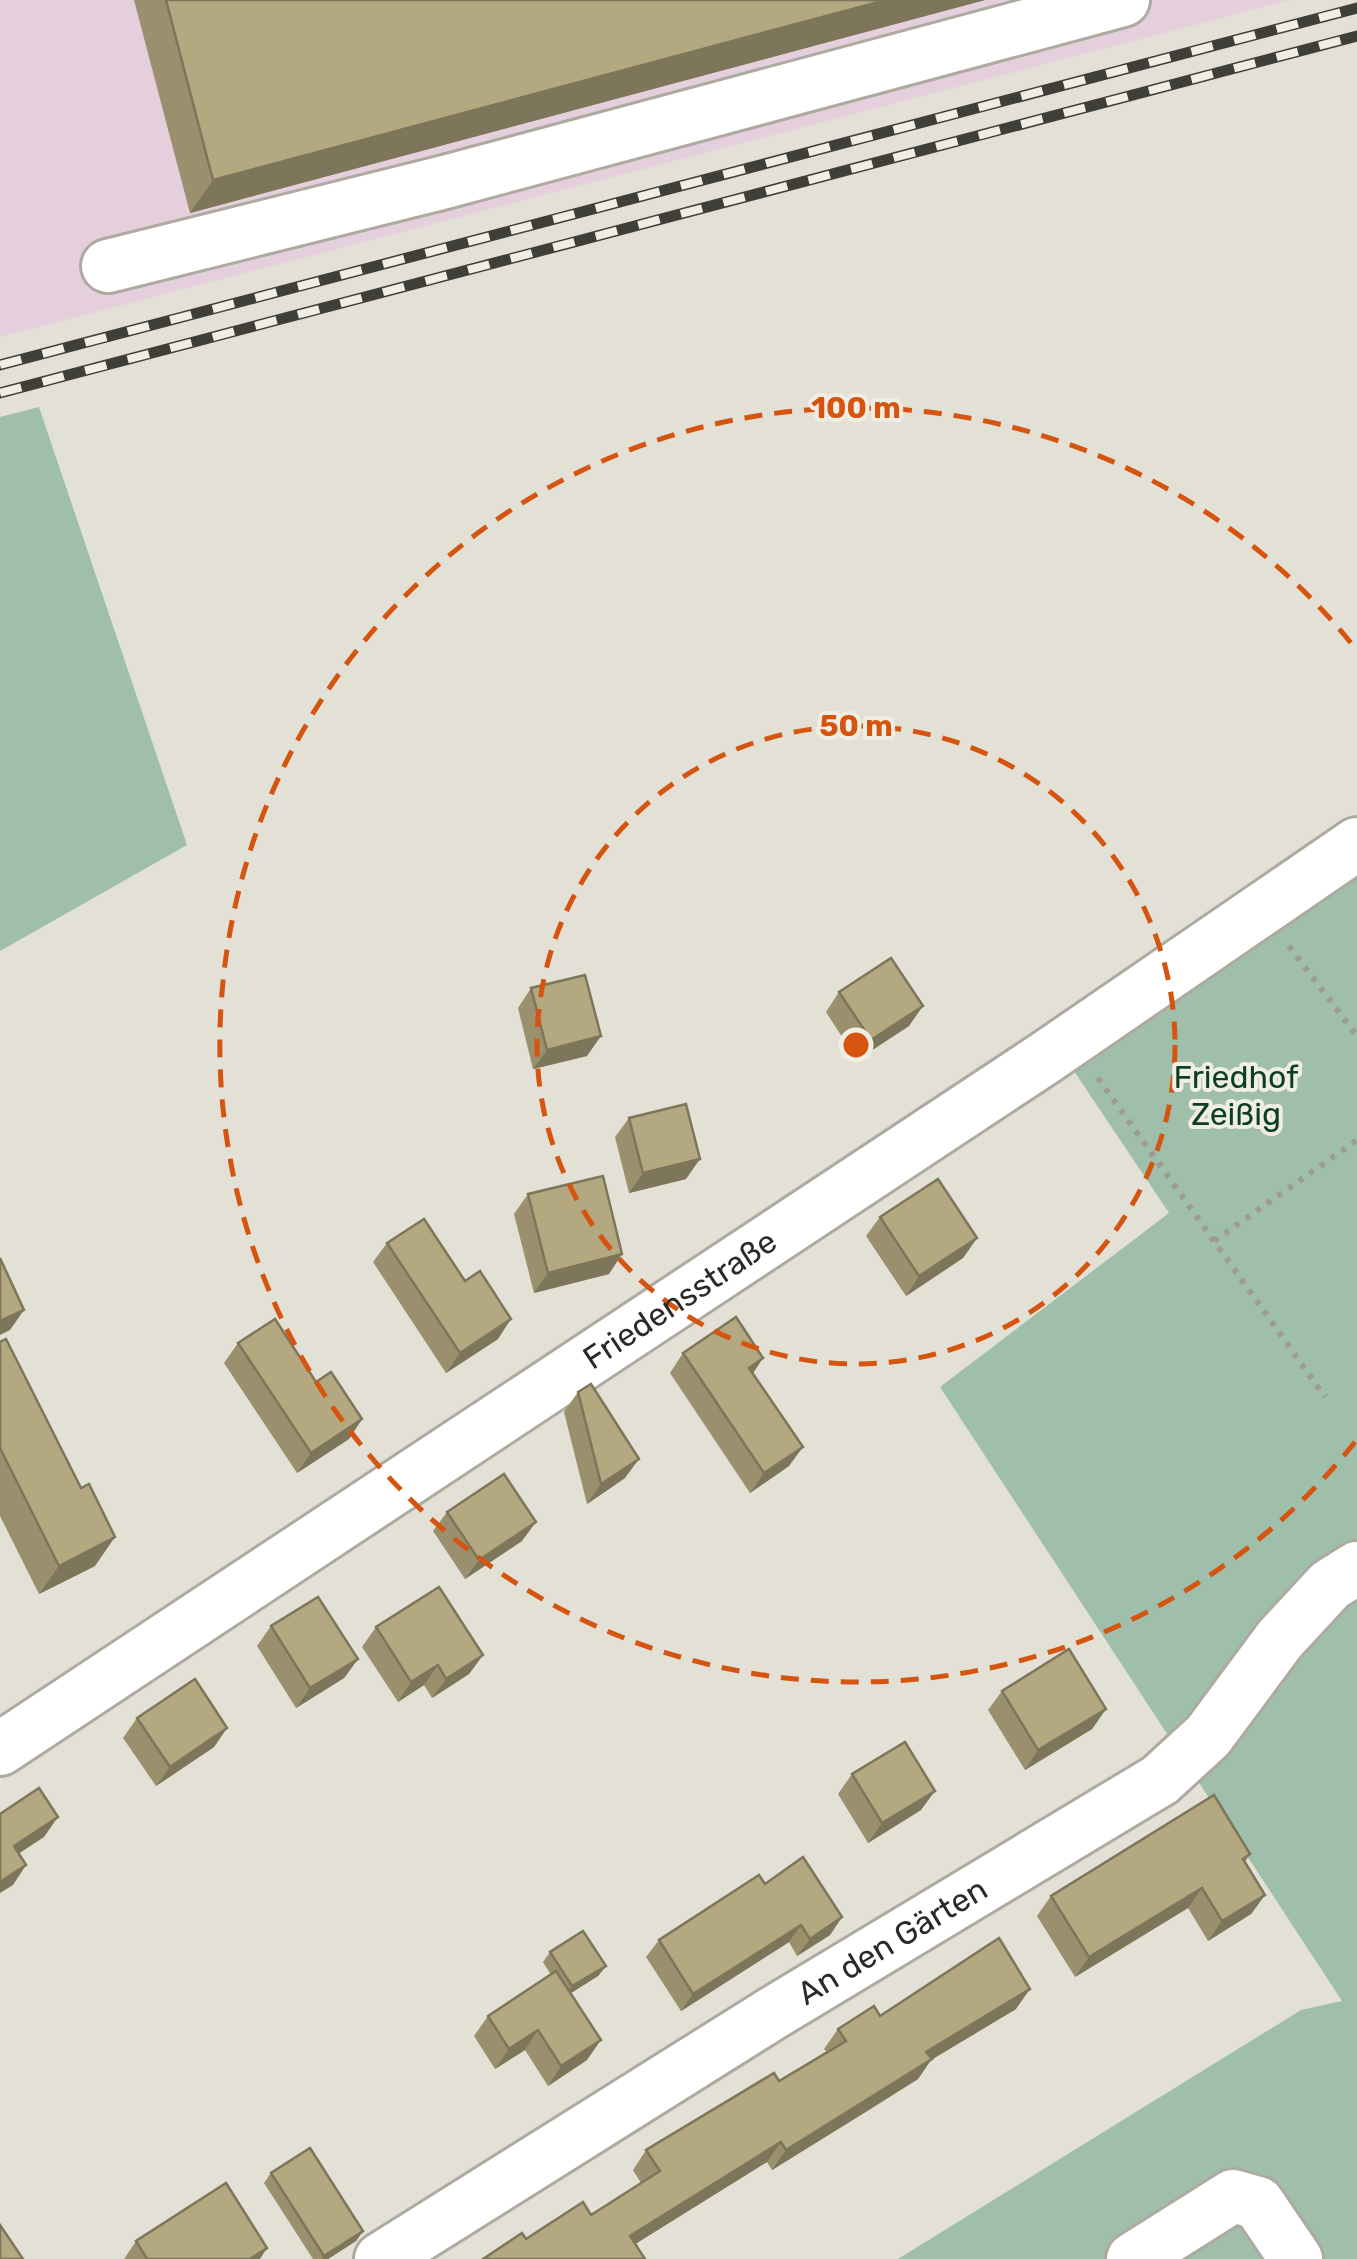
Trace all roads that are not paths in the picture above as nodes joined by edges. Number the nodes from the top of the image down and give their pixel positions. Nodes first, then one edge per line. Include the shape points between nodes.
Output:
1 (1123, 0) edge
2 (108, 266) dead end
3 (1357, 844) edge
4 (1357, 1568) edge
5 (0, 1749) edge
6 (381, 2259) edge
7 (1133, 2259) edge
8 (1296, 2259) edge

1 - 2 street
3 - 5 street, Friedensstraße
4 - 6 street, An den Gärten via 1330,1585 1208,1736 1160,1780 773,2012
7 - 8 street via 1233,2196 1258,2202

